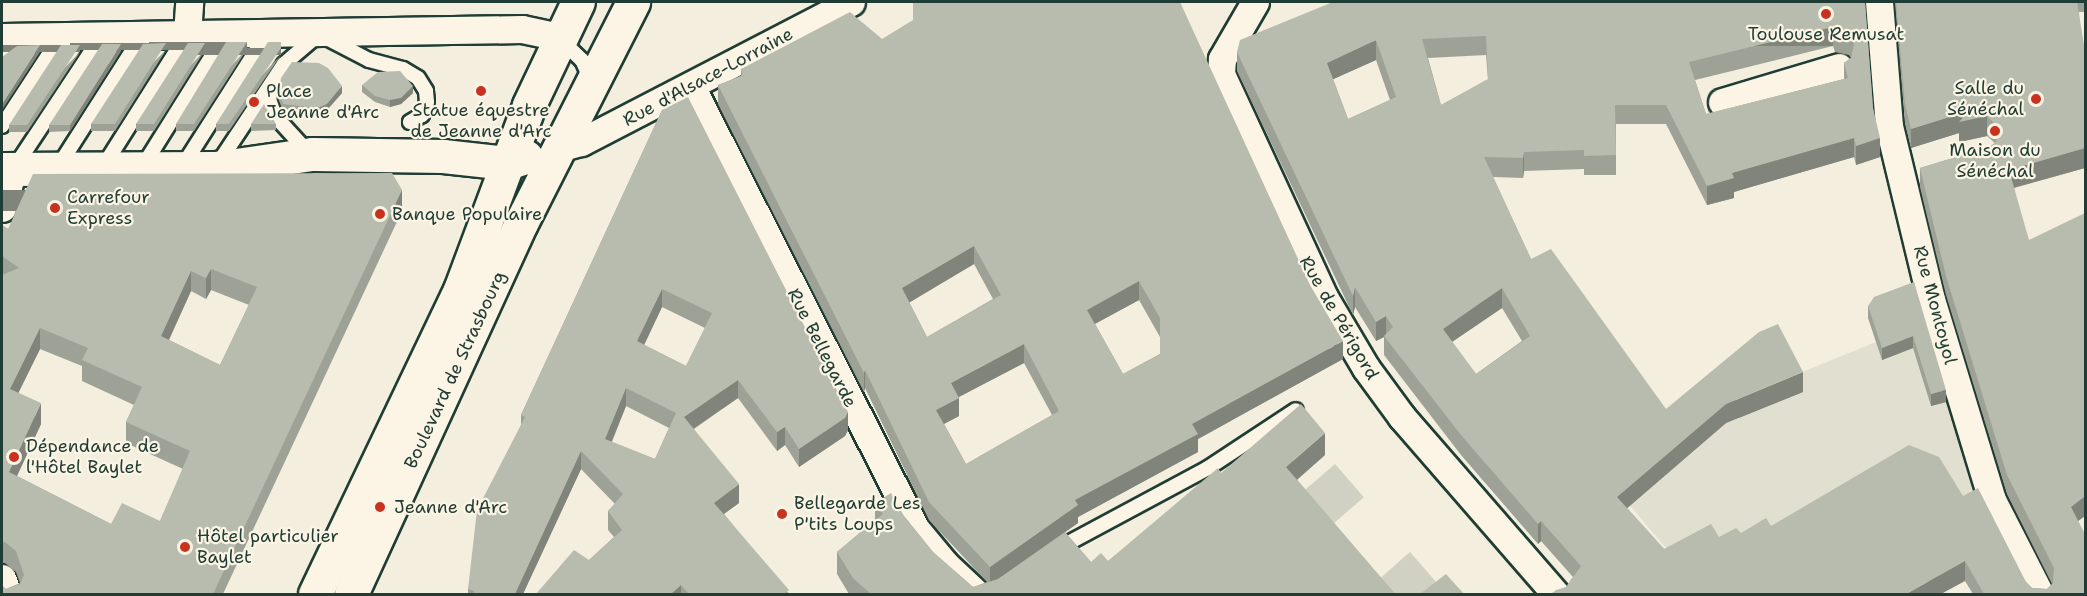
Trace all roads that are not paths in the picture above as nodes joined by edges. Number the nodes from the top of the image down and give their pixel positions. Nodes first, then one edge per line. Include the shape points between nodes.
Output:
1 (189, 2) edge
2 (578, 2) edge
3 (633, 2) edge
4 (851, 2) edge
5 (1255, 2) edge
6 (1879, 2) edge
7 (268, 32) junction
8 (226, 33) junction
9 (187, 34) junction
10 (319, 34) junction
11 (102, 35) junction
12 (142, 35) junction
13 (11, 36) edge
14 (61, 36) junction
15 (559, 37) junction
16 (2, 56) edge
17 (1839, 67) dead end
18 (273, 79) junction
19 (594, 85) junction
20 (691, 86) junction
21 (1722, 102) dead end
22 (410, 122) dead end
23 (2, 126) edge
24 (562, 147) junction
25 (312, 154) junction
26 (507, 163) junction
27 (1929, 167) edge
28 (215, 168) junction
29 (7, 169) edge
30 (57, 169) junction
31 (102, 169) junction
32 (141, 169) junction
33 (180, 169) junction
34 (1901, 174) junction
35 (2, 208) edge
36 (1296, 410) edge
37 (1044, 558) edge
38 (2, 578) edge
39 (8, 594) edge
40 (315, 594) edge
41 (351, 594) edge
42 (977, 594) edge
43 (1556, 594) edge
44 (2040, 594) edge

1 - 9 street
2 - 15 main road, Boulevard de Strasbourg
3 - 19 main road, Boulevard de Strasbourg
4 - 20 street, Rue d'Alsace-Lorraine
5 - 43 street, Rue de Périgord via 1222,59 1221,74 1319,287 1366,368 1402,417
6 - 34 street, Rue Montoyol via 1878,64
7 - 8 street
7 - 10 street
7 - 33 lane
8 - 9 street
8 - 32 lane
9 - 12 street
9 - 31 lane
10 - 15 street via 522,29
10 - 18 lane
10 - 22 lane via 369,60 404,69 418,78 427,102 422,115
11 - 12 street
11 - 14 street
11 - 29 lane
12 - 30 lane
13 - 14 street
13 - 16 lane
14 - 23 lane
15 - 19 lane via 582,60
15 - 26 main road, Boulevard de Strasbourg
17 - 21 street
18 - 25 lane via 269,99 275,116 292,139
18 - 28 lane
19 - 24 main road, Boulevard de Strasbourg
20 - 24 street, Rue d'Alsace-Lorraine via 581,142
20 - 42 street, Rue Bellegarde via 916,529
24 - 26 main road
24 - 41 main road, Boulevard de Strasbourg via 521,223
25 - 26 main road via 443,156
25 - 28 main road
26 - 40 main road, Boulevard de Strasbourg via 460,290
27 - 34 street
28 - 33 main road
29 - 30 main road
29 - 35 street
30 - 31 main road
31 - 32 main road
32 - 33 main road
34 - 44 street, Rue Montoyol via 1931,299 1992,500
36 - 37 lane via 1208,468
38 - 39 street

